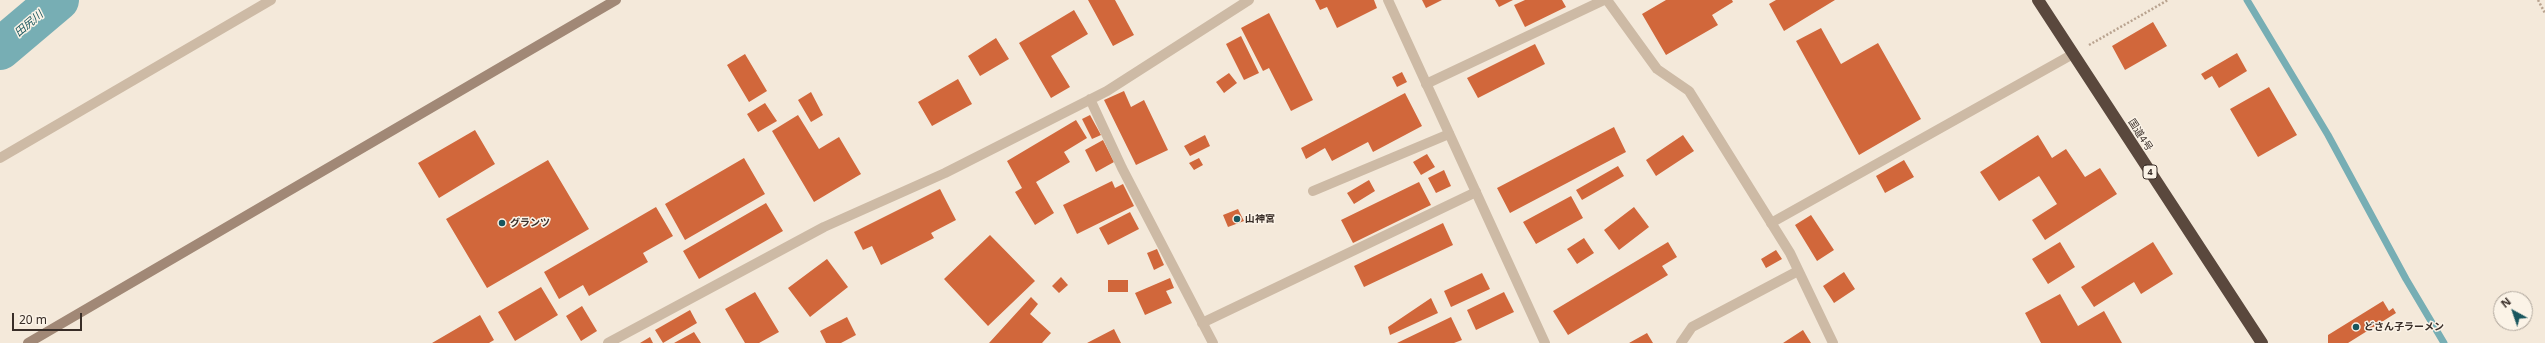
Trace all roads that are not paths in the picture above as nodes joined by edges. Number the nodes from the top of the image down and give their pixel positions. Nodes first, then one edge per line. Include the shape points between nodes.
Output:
1 (271, 0) edge
2 (616, 0) edge
3 (1249, 0) edge
4 (1388, 0) edge
5 (1604, 0) edge
6 (1607, 0) edge
7 (2038, 0) edge
8 (2073, 54) junction
9 (1426, 84) junction
10 (1090, 99) junction
11 (1449, 134) junction
12 (0, 158) edge
13 (1313, 191) dead end
14 (1476, 192) junction
15 (1771, 223) junction
16 (1798, 271) junction
17 (1202, 323) junction
18 (28, 343) edge
19 (608, 343) edge
20 (1213, 343) edge
21 (1545, 343) edge
22 (1681, 343) edge
23 (1833, 343) edge
24 (2262, 343) edge

1 - 12 street
2 - 18 street
3 - 10 street via 1107,91
4 - 9 street
5 - 9 street
6 - 15 street via 1657,69 1689,92
7 - 8 highway, 国道4号 / 4
8 - 15 street
8 - 24 highway, 国道4号 / 4
9 - 11 street
10 - 17 street via 1122,168
10 - 19 street via 945,173 824,227
11 - 13 street
11 - 14 street
14 - 17 street
14 - 21 street
15 - 16 street
16 - 22 street via 1692,327
16 - 23 street
17 - 20 street

